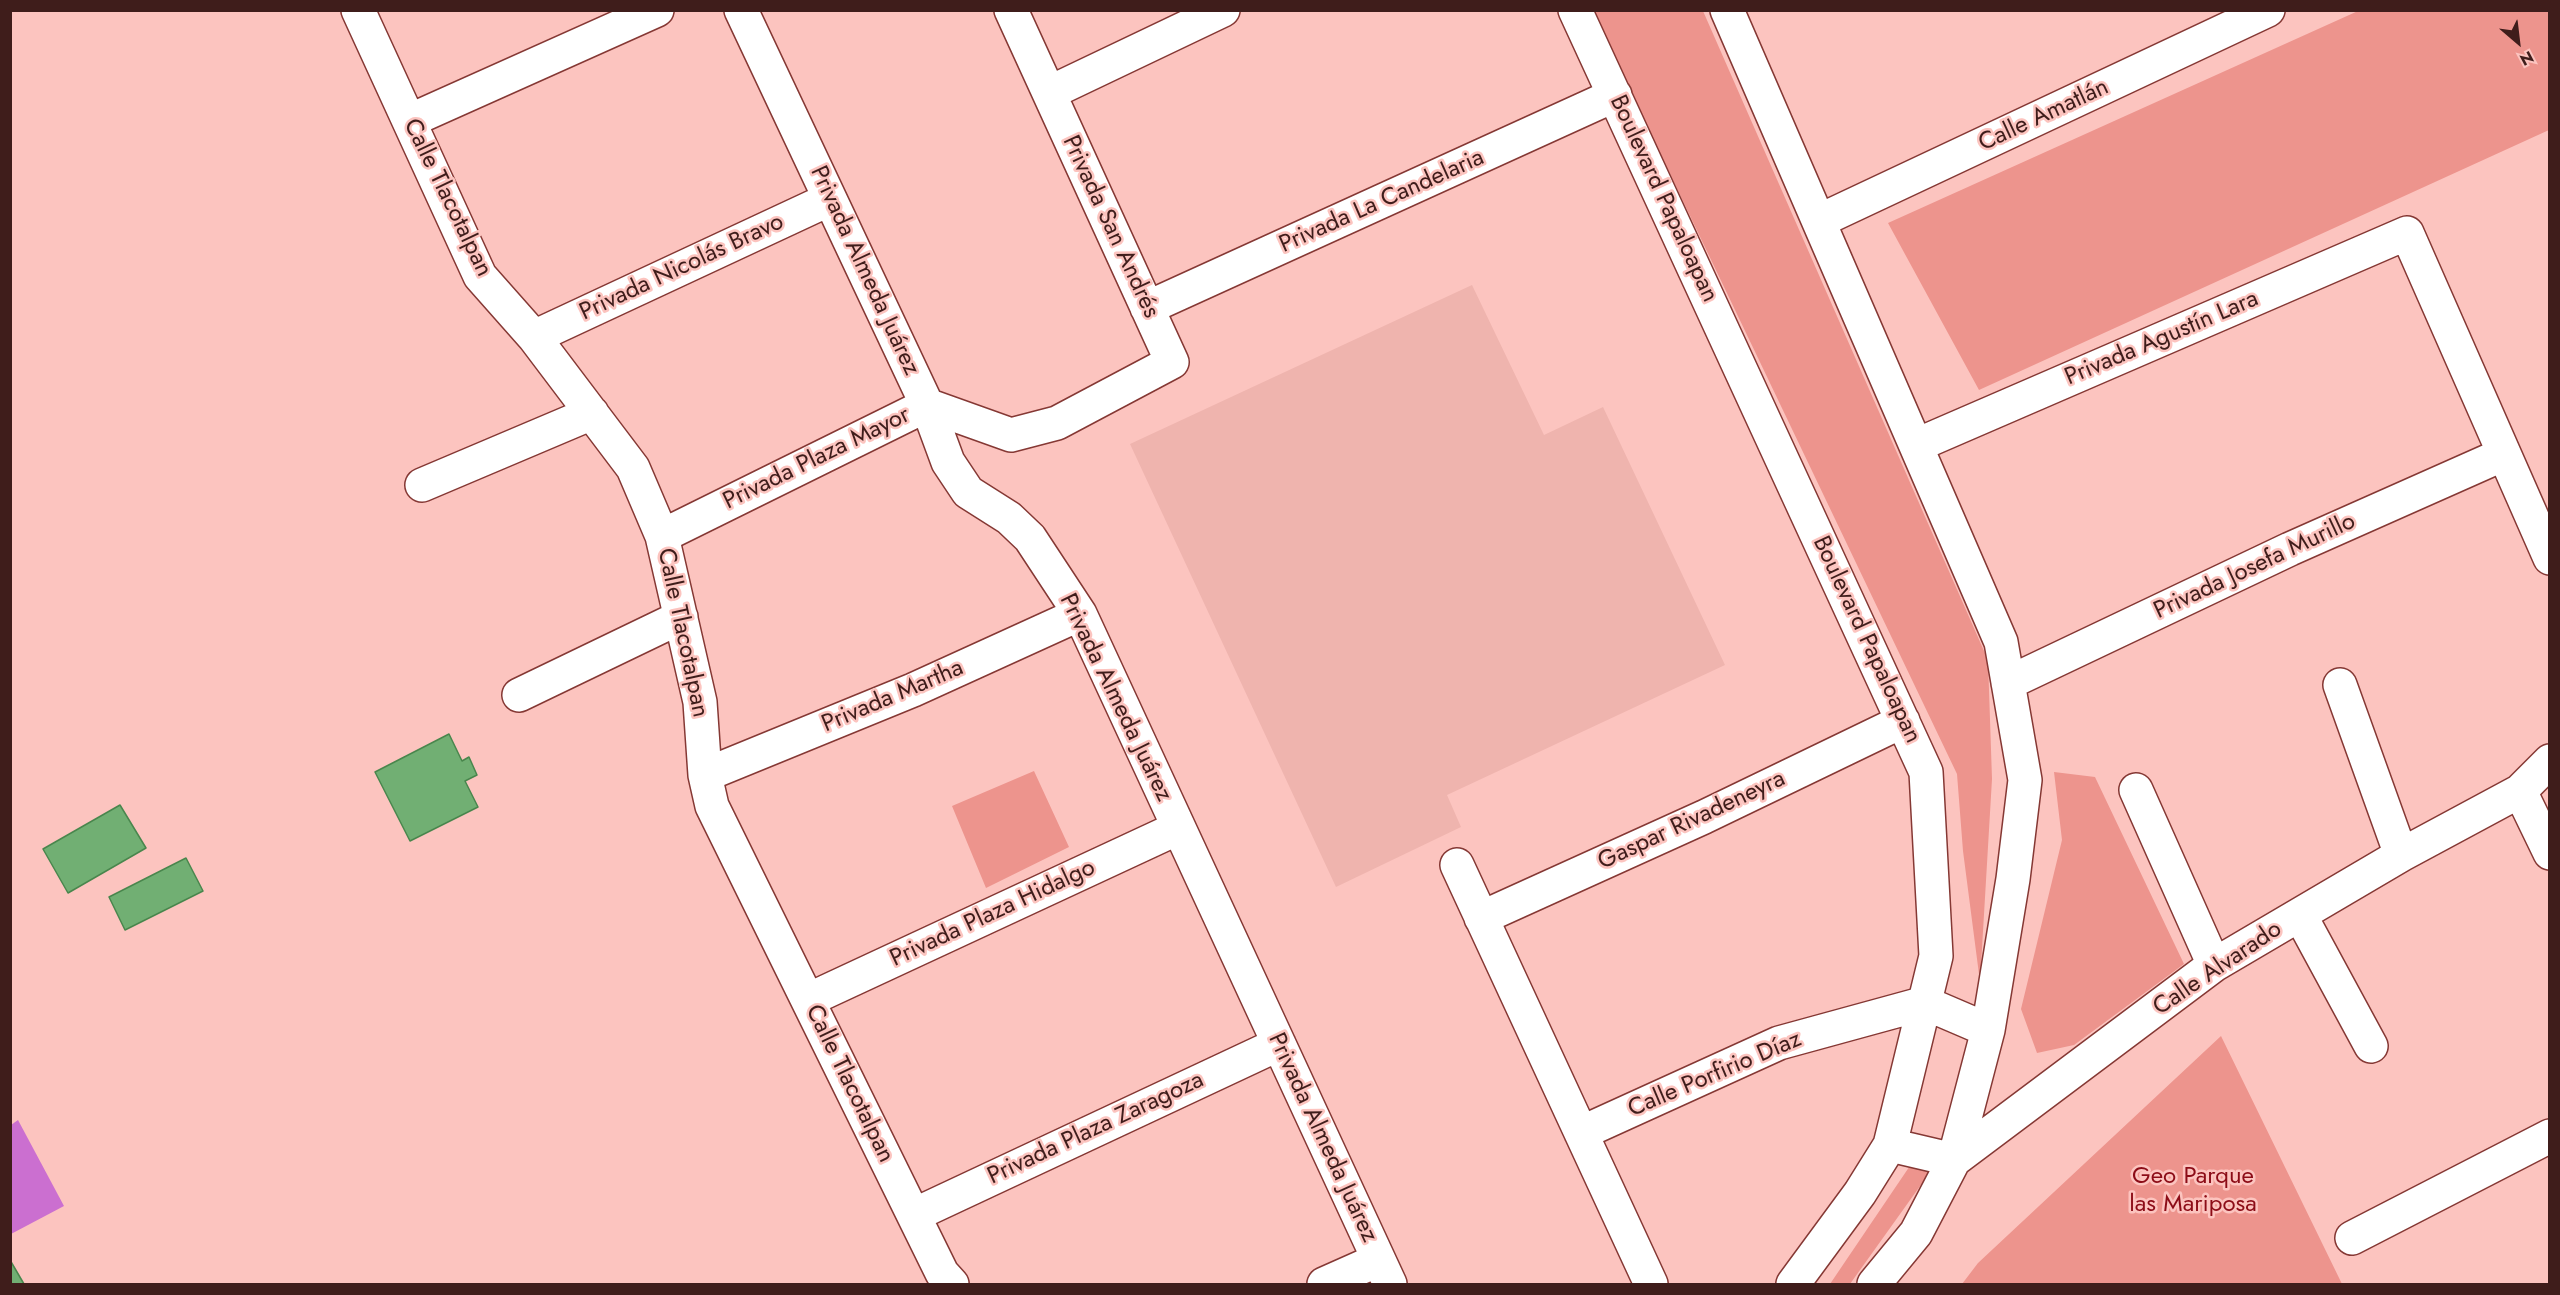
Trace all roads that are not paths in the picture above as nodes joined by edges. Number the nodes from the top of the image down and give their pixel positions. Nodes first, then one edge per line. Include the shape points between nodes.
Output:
1 (358, 10) edge
2 (657, 10) edge
3 (741, 10) edge
4 (1011, 10) edge
5 (1223, 10) edge
6 (1575, 10) edge
7 (1727, 10) edge
8 (2268, 10) edge
9 (1049, 93) junction
10 (1616, 95) junction
11 (409, 121) junction
12 (830, 199) junction
13 (1819, 221) junction
14 (1147, 308) junction
15 (534, 337) junction
16 (1172, 362) joint
17 (927, 405) junction
18 (592, 413) junction
19 (1917, 445) junction
20 (2504, 454) junction
21 (422, 485) dead end
22 (662, 536) junction
23 (2550, 558) edge
24 (1080, 614) junction
25 (681, 617) junction
26 (2008, 683) junction
27 (2340, 685) dead end
28 (519, 695) dead end
29 (1903, 721) junction
30 (2550, 761) edge
31 (705, 775) junction
32 (2136, 790) dead end
33 (2520, 791) junction
34 (1178, 828) junction
35 (2550, 853) edge
36 (2401, 855) junction
37 (1457, 865) dead end
38 (2300, 915) junction
39 (1481, 918) junction
40 (2214, 965) junction
41 (808, 1000) junction
42 (1925, 1002) junction
43 (1988, 1030) junction
44 (1278, 1044) junction
45 (2371, 1046) dead end
46 (1581, 1133) junction
47 (2550, 1136) edge
48 (1890, 1145) junction
49 (1954, 1161) junction
50 (914, 1215) junction
51 (2352, 1238) dead end
52 (1384, 1272) edge
53 (952, 1284) edge
54 (1324, 1284) edge
55 (1652, 1284) edge
56 (1793, 1284) edge
57 (1874, 1284) edge

1 - 11 street, Calle Tlacotalpan
2 - 11 street
3 - 12 street, Privada Almeda Juárez
4 - 9 street, Privada San Andrés
5 - 9 street
6 - 10 street, Boulevard Papaloapan
7 - 13 street
8 - 13 street, Calle Amatlán
9 - 14 street, Privada San Andrés
10 - 14 street, Privada La Candelaria
10 - 29 street, Boulevard Papaloapan
11 - 15 street, Calle Tlacotalpan via 480,276
12 - 15 street, Privada Nicolás Bravo
12 - 17 street, Privada Almeda Juárez
13 - 19 street
14 - 16 street, Privada San Andrés
15 - 18 street, Calle Tlacotalpan
16 - 17 street, Privada Plaza Mayor via 1057,423 1011,435
17 - 22 street, Privada Plaza Mayor
17 - 24 street, Privada Almeda Juárez via 948,462 968,492 1009,518 1030,538
18 - 21 street
18 - 22 street, Calle Tlacotalpan via 633,468
19 - 20 street, Privada Agustín Lara via 2407,233
19 - 26 street via 2001,642
20 - 23 street
20 - 26 street, Privada Josefa Murillo via 2290,549
22 - 25 street, Calle Tlacotalpan
24 - 31 street, Privada Martha via 913,690
24 - 34 street, Privada Almeda Juárez
25 - 28 street
25 - 31 street, Calle Tlacotalpan via 700,702
26 - 43 street via 2025,780
27 - 36 street
29 - 39 street, Gaspar Rivadeneyra
29 - 42 street, Boulevard Papaloapan via 1926,772 1936,956
30 - 33 street, Calle Alvarado
31 - 41 street, Calle Tlacotalpan via 712,806
32 - 40 street
33 - 35 street
33 - 36 street, Calle Alvarado
34 - 41 street, Privada Plaza Hidalgo
34 - 44 street, Privada Almeda Juárez
36 - 38 street, Calle Alvarado
37 - 39 street
38 - 40 street, Calle Alvarado
38 - 45 street
39 - 46 street
40 - 49 street, Calle Alvarado
41 - 50 street, Calle Tlacotalpan
42 - 43 street
42 - 46 street, Calle Porfirio Díaz via 1779,1043
42 - 48 street, Boulevard Papaloapan
43 - 49 street
44 - 50 street, Privada Plaza Zaragoza
44 - 52 street, Privada Almeda Juárez
46 - 55 street
47 - 51 street
48 - 49 street
48 - 56 street, Boulevard Papaloapan
49 - 57 street via 1916,1233
50 - 53 street, Calle Tlacotalpan via 942,1273
52 - 54 street

